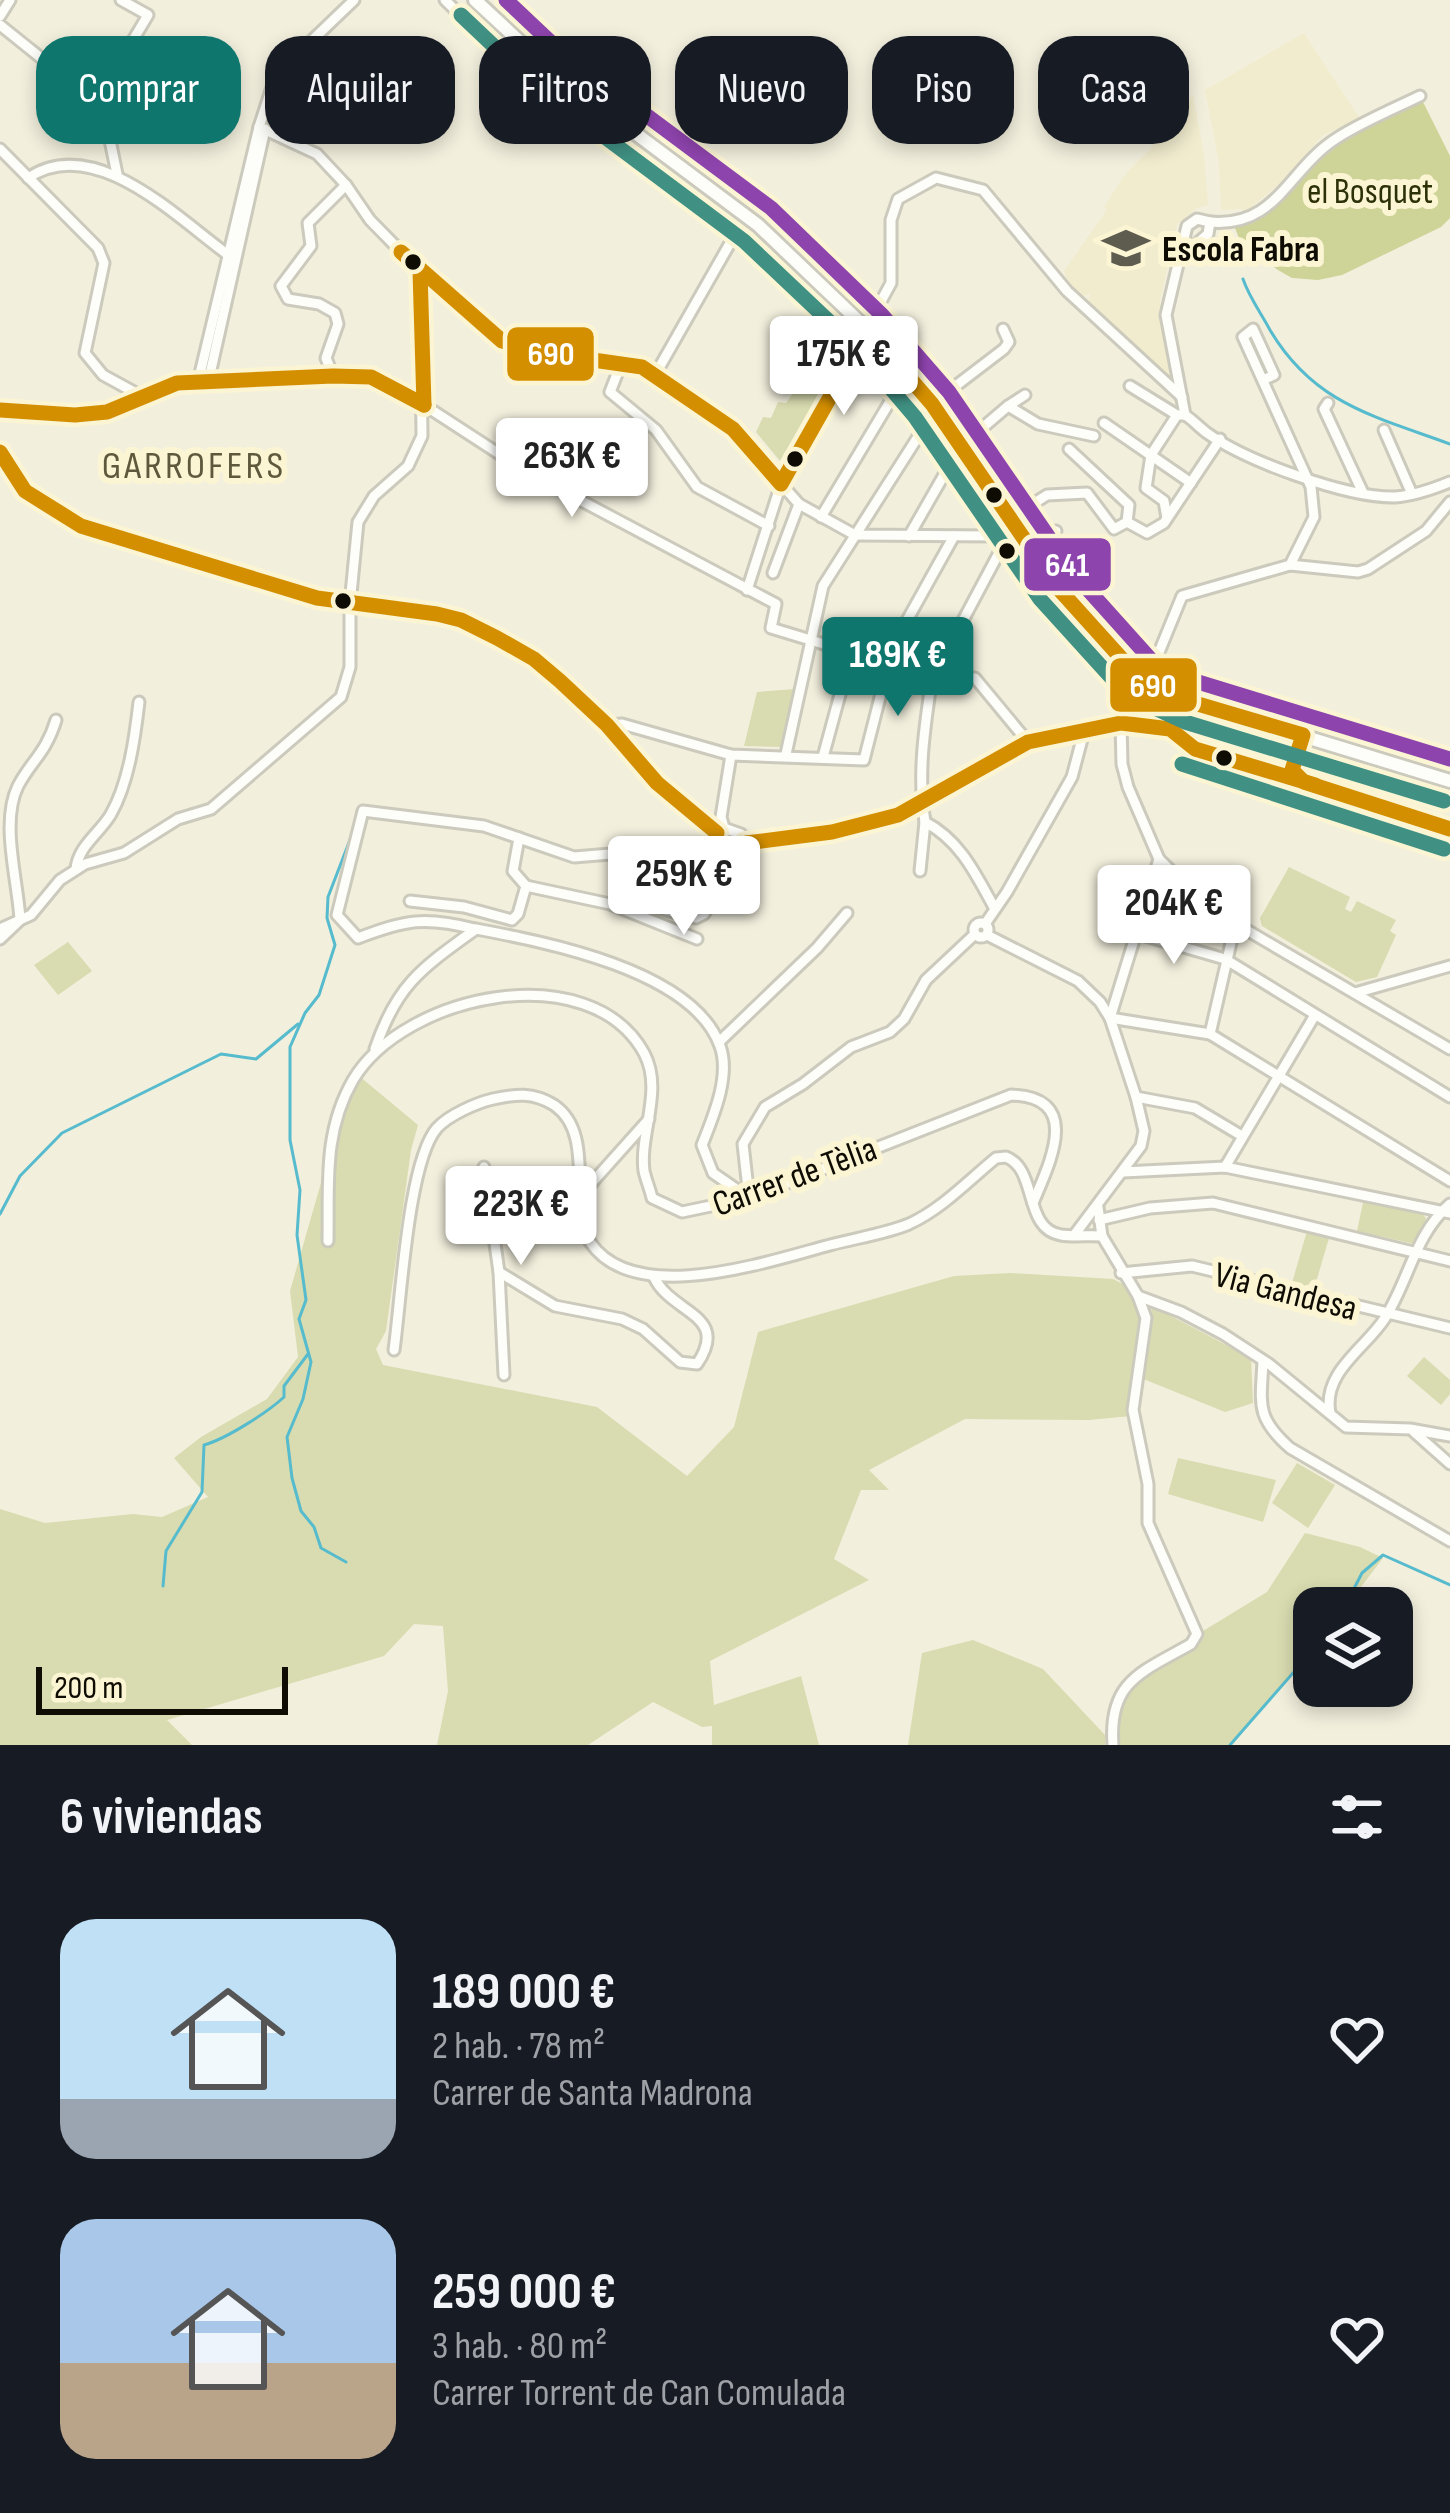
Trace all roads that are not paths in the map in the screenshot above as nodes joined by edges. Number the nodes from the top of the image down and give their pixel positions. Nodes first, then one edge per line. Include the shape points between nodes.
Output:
1 (10, 0) edge
2 (121, 0) edge
3 (354, 0) edge
4 (445, 0) edge
5 (475, 0) edge
6 (0, 16) edge
7 (0, 26) edge
8 (135, 36) edge
9 (36, 54) edge
10 (1420, 96) dead end
11 (262, 128) junction
12 (110, 144) edge
13 (0, 149) edge
14 (116, 174) junction
15 (28, 178) junction
16 (346, 185) junction
17 (1210, 222) junction
18 (733, 238) junction
19 (227, 254) junction
20 (1179, 259) junction
21 (420, 272) junction
22 (1004, 328) dead end
23 (864, 336) junction
24 (203, 359) junction
25 (621, 364) junction
26 (907, 373) junction
27 (656, 375) junction
28 (333, 376) junction
29 (1263, 380) junction
30 (177, 383) junction
31 (203, 383) junction
32 (1130, 386) dead end
33 (1025, 395) dead end
34 (1182, 397) junction
35 (145, 398) junction
36 (1328, 404) dead end
37 (424, 405) junction
38 (1008, 406) junction
39 (934, 407) junction
40 (0, 410) edge
41 (1181, 415) junction
42 (1104, 423) dead end
43 (1384, 430) dead end
44 (1094, 436) dead end
45 (1220, 439) junction
46 (960, 447) junction
47 (1069, 449) dead end
48 (0, 452) edge
49 (1150, 455) junction
50 (1308, 480) junction
51 (1450, 482) edge
52 (1191, 483) junction
53 (781, 484) junction
54 (1363, 493) junction
55 (1412, 494) junction
56 (1450, 502) edge
57 (799, 504) junction
58 (821, 517) junction
59 (1167, 518) junction
60 (1126, 522) junction
61 (769, 526) junction
62 (1012, 528) junction
63 (1056, 531) dead end
64 (855, 535) junction
65 (908, 536) junction
66 (954, 536) junction
67 (1029, 547) junction
68 (1290, 565) junction
69 (773, 573) dead end
70 (1091, 576) dead end
71 (1050, 577) junction
72 (747, 590) junction
73 (350, 604) junction
74 (811, 641) junction
75 (851, 654) junction
76 (888, 666) junction
77 (946, 676) junction
78 (932, 677) junction
79 (1146, 683) junction
80 (140, 702) dead end
81 (1191, 702) junction
82 (56, 720) dead end
83 (1185, 722) junction
84 (1121, 723) junction
85 (607, 725) junction
86 (1085, 728) junction
87 (1170, 729) junction
88 (1303, 735) junction
89 (1028, 742) junction
90 (1188, 744) junction
91 (786, 754) junction
92 (731, 755) junction
93 (824, 757) junction
94 (1292, 770) junction
95 (1276, 773) junction
96 (1450, 781) edge
97 (1304, 782) junction
98 (922, 801) junction
99 (925, 822) junction
100 (1450, 829) edge
101 (721, 831) junction
102 (519, 838) junction
103 (746, 843) junction
104 (721, 845) junction
105 (1159, 859) junction
106 (76, 869) junction
107 (920, 872) dead end
108 (526, 886) junction
109 (718, 891) dead end
110 (410, 901) dead end
111 (610, 904) junction
112 (995, 909) junction
113 (847, 913) dead end
114 (20, 920) junction
115 (1236, 921) junction
116 (0, 929) edge
117 (476, 929) junction
118 (982, 931) junction
119 (1135, 933) junction
120 (0, 939) edge
121 (698, 939) dead end
122 (1225, 959) junction
123 (1450, 966) edge
124 (1355, 992) junction
125 (1117, 996) junction
126 (1100, 1002) junction
127 (1315, 1015) junction
128 (1110, 1018) junction
129 (1210, 1034) junction
130 (719, 1042) junction
131 (375, 1049) junction
132 (1450, 1049) edge
133 (1279, 1076) junction
134 (1136, 1096) junction
135 (1450, 1097) edge
136 (650, 1118) junction
137 (1242, 1136) junction
138 (484, 1167) dead end
139 (1225, 1167) junction
140 (1123, 1172) junction
141 (1450, 1181) edge
142 (581, 1196) junction
143 (749, 1198) junction
144 (1033, 1203) junction
145 (1098, 1207) junction
146 (1447, 1209) edge
147 (1100, 1220) junction
148 (1075, 1234) junction
149 (1102, 1236) junction
150 (328, 1241) dead end
151 (1416, 1252) junction
152 (1450, 1261) edge
153 (499, 1272) junction
154 (1121, 1273) junction
155 (653, 1277) junction
156 (1138, 1296) junction
157 (1386, 1315) junction
158 (1450, 1328) edge
159 (394, 1350) dead end
160 (1263, 1361) junction
161 (504, 1375) dead end
162 (1330, 1414) junction
163 (1410, 1429) junction
164 (1450, 1436) edge
165 (1450, 1464) edge
166 (1450, 1541) edge
167 (1113, 1745) edge

1 - 6 street
2 - 8 street via 148,15
3 - 11 street via 276,75
4 - 18 street via 509,63
5 - 23 main road via 548,67 758,225
7 - 9 street
10 - 17 street via 1336,139 1242,223
11 - 16 street via 317,154
11 - 19 street
11 - 31 street
12 - 14 street
13 - 15 street
14 - 15 street via 66,164
14 - 19 street
15 - 35 street via 104,262 85,353 103,375
16 - 21 street
16 - 28 street via 308,223 311,246 280,286 288,299 335,313 326,358
17 - 20 street via 1208,234
17 - 20 street via 1187,226
18 - 23 street
18 - 27 street
19 - 24 street
20 - 34 street via 1166,316
21 - 25 street via 502,341
21 - 37 street
22 - 39 street via 1004,349
23 - 26 main road
23 - 34 street via 891,283 898,200 936,178 983,190 1067,291
23 - 53 street
24 - 30 street
24 - 31 street
25 - 27 street
25 - 61 street via 610,392 656,430 697,487
26 - 39 main road
26 - 58 street
27 - 53 street via 733,429
28 - 31 street
28 - 37 street via 371,376
29 - 29 street via 1243,337 1252,329 1274,375
29 - 50 street
30 - 31 street
30 - 35 street
32 - 41 street
33 - 38 street
34 - 41 street
35 - 40 street via 74,415
36 - 54 street
37 - 72 street via 527,472
37 - 73 street via 417,452 358,522
38 - 44 street via 1038,424
38 - 46 street
39 - 46 main road
39 - 64 street
41 - 45 street
41 - 49 street
42 - 49 street
43 - 55 street
45 - 50 street
45 - 52 street
46 - 62 main road
46 - 65 street
47 - 60 street via 1130,505
48 - 73 street via 25,491 81,526
49 - 52 street
49 - 59 street via 1146,488 1164,501
50 - 54 street
50 - 68 street via 1314,518
51 - 55 street
52 - 59 street
53 - 57 street
53 - 61 street
54 - 55 street
56 - 68 street via 1426,531 1368,569
57 - 58 street
57 - 69 street
58 - 64 street
59 - 60 street via 1147,533
60 - 62 street via 1114,529 1079,493 1047,495
61 - 72 street
62 - 66 street
62 - 67 main road
62 - 77 street via 952,641
63 - 67 street
64 - 65 street
64 - 74 street via 823,586
65 - 66 street
66 - 76 street
67 - 71 main road
68 - 79 street via 1182,596
70 - 71 street via 1081,558
71 - 79 main road
72 - 74 street via 776,604 771,628
73 - 85 street via 461,620 534,659
73 - 106 street via 350,667 335,704 211,809
74 - 75 street
74 - 91 street
75 - 76 street
75 - 93 street
76 - 78 street
76 - 93 street via 864,760
77 - 78 street
77 - 89 street via 975,678
78 - 98 street
79 - 81 main road
80 - 106 street via 112,813
81 - 83 street
81 - 88 main road
82 - 114 street via 9,818
83 - 87 street
83 - 90 street
84 - 86 street
84 - 87 street
84 - 105 street via 1128,788
85 - 92 street
85 - 101 street via 657,783
86 - 89 street
86 - 112 street via 1072,777
87 - 90 street
88 - 94 street
88 - 96 main road
89 - 98 street
90 - 95 street
91 - 92 street
91 - 93 street
92 - 101 street
94 - 95 street
94 - 97 street
95 - 97 street
97 - 100 street
98 - 99 street
98 - 103 street via 832,832
99 - 107 street
99 - 112 street via 968,859
101 - 103 street
101 - 104 street
102 - 104 street via 574,856
102 - 108 street via 513,871
102 - 117 street via 363,811 337,915 358,938 409,919
103 - 104 street
105 - 115 street via 1209,908
105 - 119 street
106 - 114 street
108 - 110 street via 512,920
108 - 111 street
109 - 111 street via 696,918 627,900
111 - 121 street
112 - 118 street
113 - 130 street
114 - 116 street
114 - 120 street
115 - 122 street
115 - 124 street
117 - 130 street via 584,951 651,980 700,1014
117 - 131 street via 424,967 388,1010
118 - 126 street via 1078,981
118 - 143 street via 926,980 890,1032 851,1047 765,1107 743,1144
119 - 122 street
119 - 125 street
122 - 127 street
122 - 129 street
123 - 124 street
124 - 132 street
125 - 126 street
125 - 128 street
126 - 128 street
127 - 133 street
127 - 135 street
128 - 129 street
128 - 134 street
129 - 133 street
130 - 143 street via 716,1111 702,1145 712,1173
131 - 136 street, Carrer de Tèlia via 485,996 533,994 626,1026 647,1059
131 - 150 street, Carrer de Tèlia via 331,1129
133 - 137 street
133 - 141 street
134 - 137 street via 1195,1108
134 - 140 street via 1144,1136
136 - 142 street
136 - 143 street, Carrer de Tèlia via 644,1168 652,1198 682,1212
137 - 139 street
138 - 153 street
139 - 140 street
139 - 146 street
140 - 145 street
142 - 155 street via 590,1242 622,1268
142 - 159 street via 579,1146 557,1107 524,1093 479,1102 438,1128 419,1164
143 - 144 street, Carrer de Tèlia via 1011,1095 1036,1099 1056,1126
144 - 148 street via 1050,1230
144 - 155 street via 1021,1166 996,1158 908,1224 726,1273
145 - 147 street
145 - 148 street
146 - 151 street
147 - 149 street
147 - 151 street via 1213,1203
148 - 149 street
149 - 154 street
151 - 152 street
151 - 157 street
153 - 155 street via 555,1306 622,1319 680,1362 697,1364 708,1331
153 - 161 street
154 - 156 street
154 - 157 street, Via Gandesa via 1192,1266
156 - 160 street
156 - 167 street via 1146,1330 1133,1410 1148,1523 1197,1634 1125,1685 1114,1705
157 - 158 street, Via Gandesa
157 - 162 street via 1336,1379
160 - 162 street
160 - 166 street via 1260,1411 1269,1430
162 - 163 street via 1360,1430
163 - 164 street
163 - 165 street

